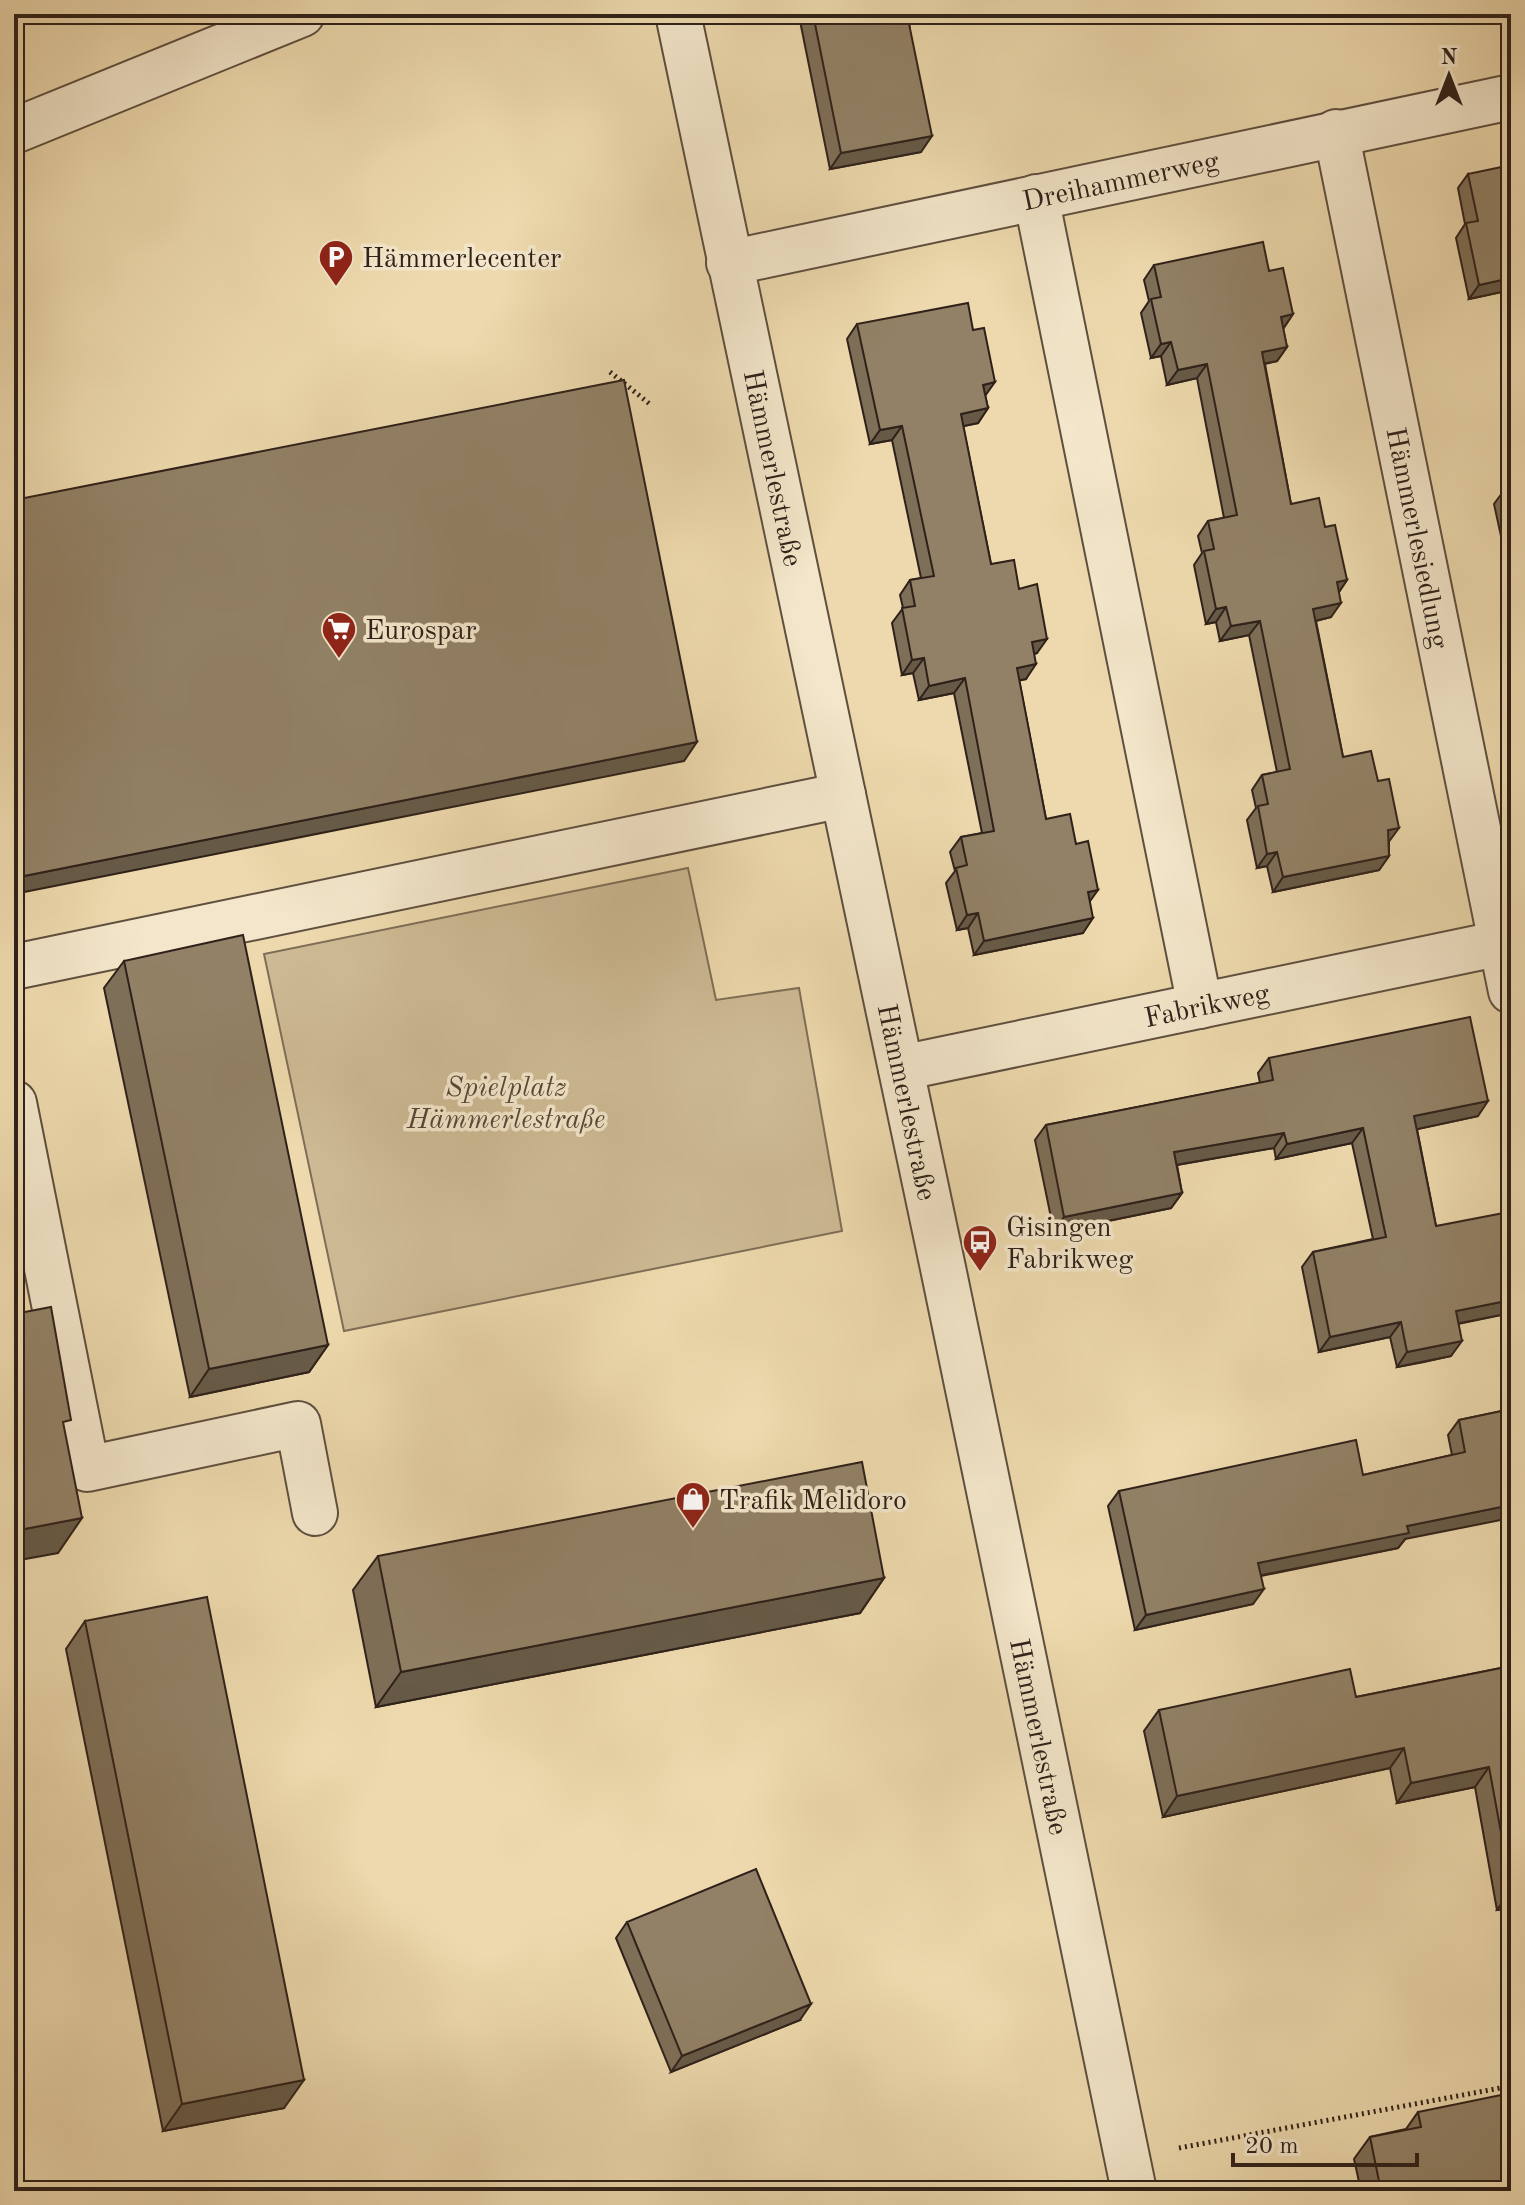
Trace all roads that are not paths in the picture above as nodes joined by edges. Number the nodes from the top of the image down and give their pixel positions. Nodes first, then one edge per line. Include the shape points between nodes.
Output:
1 (302, 14) edge
2 (678, 14) edge
3 (1511, 97) edge
4 (14, 131) edge
5 (1336, 132) junction
6 (1036, 197) junction
7 (729, 263) junction
8 (843, 795) junction
9 (1506, 942) edge
10 (14, 967) edge
11 (1511, 991) edge
12 (1200, 1006) junction
13 (901, 1068) junction
14 (14, 1103) edge
15 (315, 1513) dead end
16 (1130, 2174) edge

1 - 4 street
2 - 7 street, Hämmerlestraße
3 - 5 street, Dreihammerweg
5 - 6 street, Dreihammerweg
5 - 9 street, Hämmerlesiedlung
6 - 7 street, Dreihammerweg
6 - 12 street
7 - 8 street, Hämmerlestraße
8 - 10 street
8 - 13 street, Hämmerlestraße
9 - 11 street, Hämmerlesiedlung
9 - 12 street, Fabrikweg
12 - 13 street, Fabrikweg
13 - 16 street, Hämmerlestraße
14 - 15 street via 87,1469 298,1424

